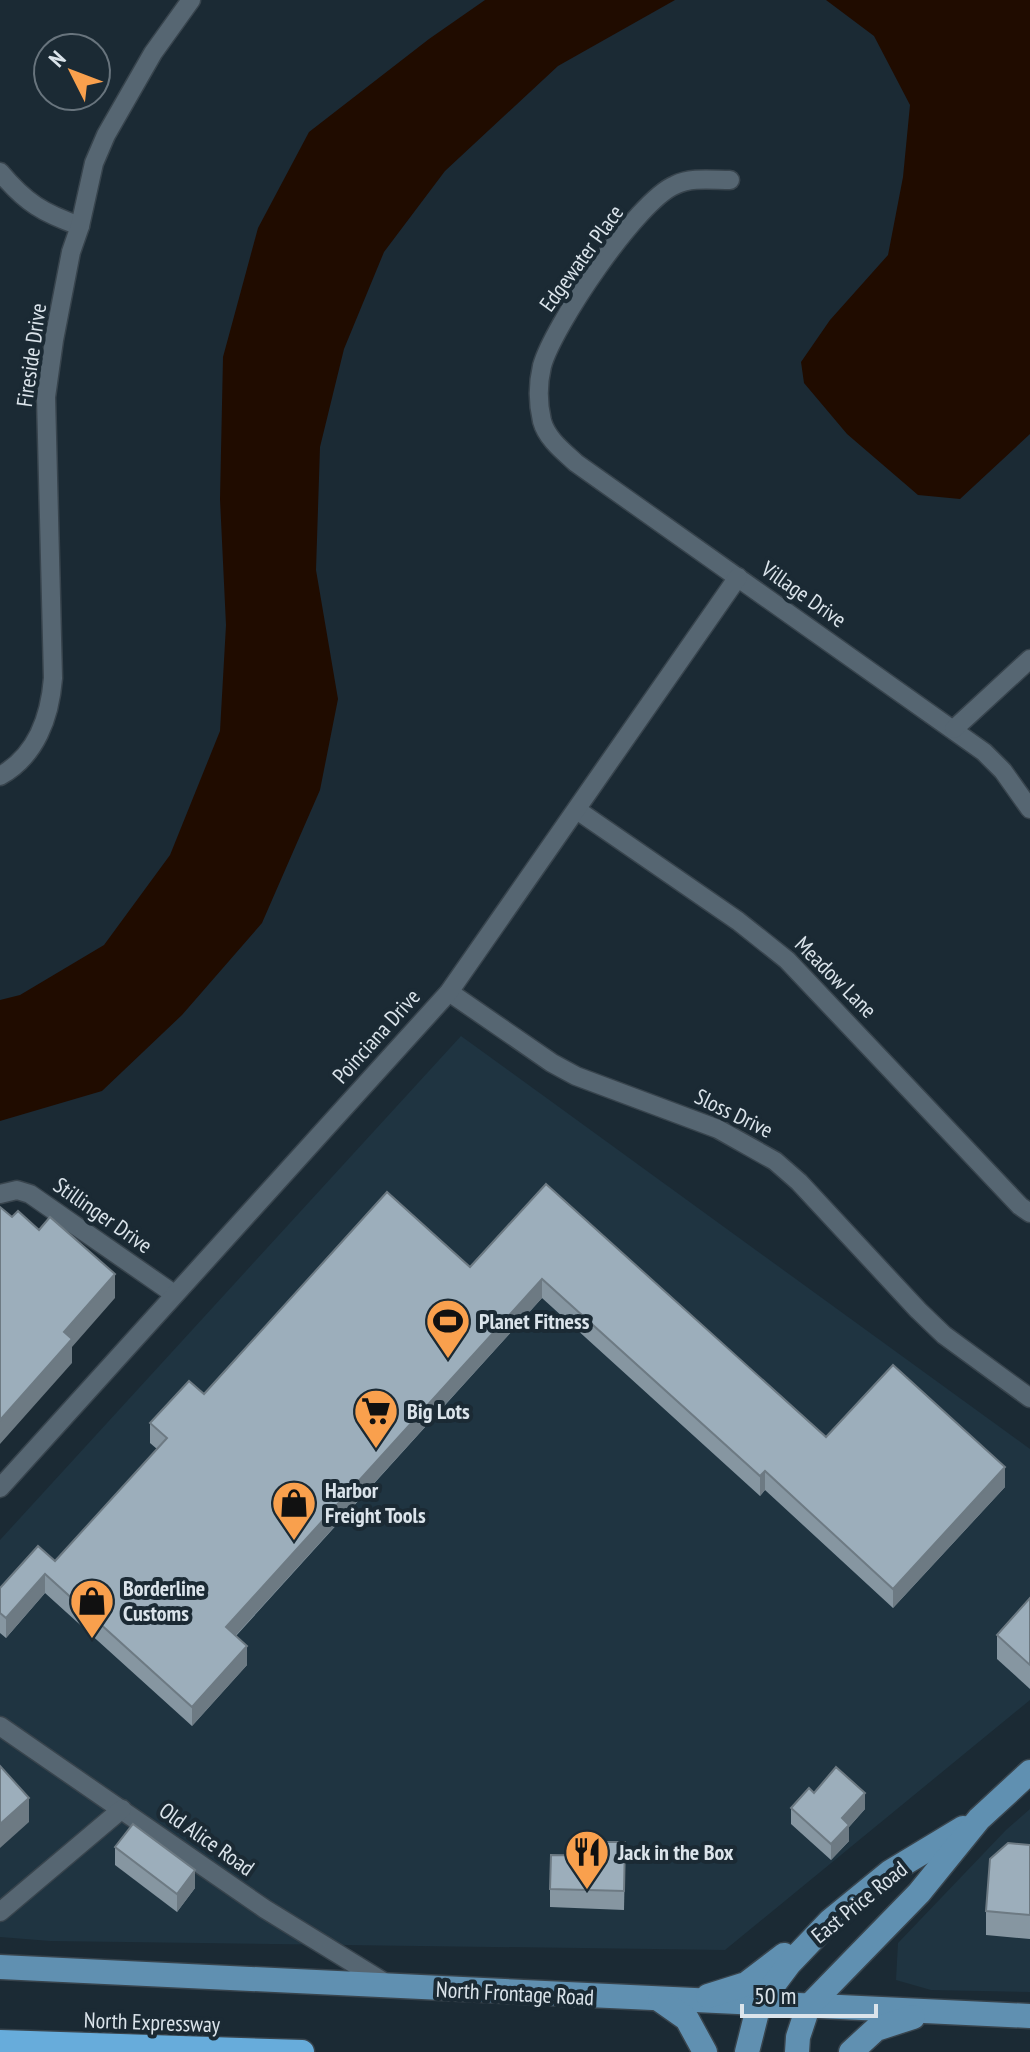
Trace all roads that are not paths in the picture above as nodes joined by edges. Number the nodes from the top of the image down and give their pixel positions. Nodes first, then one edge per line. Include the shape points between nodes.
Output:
1 (191, 0) edge
2 (0, 172) edge
3 (730, 180) dead end
4 (80, 226) junction
5 (544, 426) joint
6 (738, 577) junction
7 (1030, 659) edge
8 (954, 729) junction
9 (0, 776) edge
10 (1030, 809) edge
11 (577, 810) junction
12 (449, 992) junction
13 (0, 1194) edge
14 (1030, 1213) edge
15 (174, 1294) junction
16 (1030, 1398) edge
17 (0, 1488) edge
18 (0, 1726) edge
19 (1030, 1772) edge
20 (122, 1809) junction
21 (979, 1819) junction
22 (0, 1912) edge
23 (830, 1921) junction
24 (0, 1967) edge
25 (390, 1986) junction
26 (697, 1999) junction
27 (660, 2000) junction
28 (759, 2004) junction
29 (808, 2007) junction
30 (930, 2011) junction
31 (1030, 2016) edge
32 (0, 2029) edge
33 (0, 2042) edge
34 (107, 2047) junction
35 (302, 2052) edge
36 (705, 2052) edge
37 (747, 2052) edge
38 (797, 2052) edge
39 (851, 2052) edge

1 - 4 street, Fireside Drive via 106,135
2 - 4 street via 35,207
3 - 5 street, Edgewater Place via 675,184 660,194 600,266 560,326 543,365 539,406
4 - 9 street, Fireside Drive via 46,397 51,708 26,756
5 - 6 street, Village Drive via 554,444 576,463
6 - 8 street, Village Drive
6 - 11 street, Poinciana Drive
7 - 8 street
8 - 10 street, Village Drive via 994,761
11 - 12 street, Poinciana Drive
11 - 14 street, Meadow Lane via 787,960
12 - 15 street, Poinciana Drive
12 - 16 street, Sloss Drive via 576,1076 718,1129 775,1161 944,1335
13 - 15 street, Stillinger Drive via 17,1190 43,1202
15 - 17 street, Poinciana Drive
18 - 20 street, Old Alice Road
19 - 21 main road, East Price Road
20 - 22 street
20 - 25 street, Old Alice Road via 265,1909
21 - 23 main road, East Price Road via 890,1872
21 - 29 main road, East Price Road via 919,1893
23 - 26 main road via 746,1984
23 - 28 main road, East Price Road
24 - 25 main road, North Frontage Road
25 - 27 main road, North Frontage Road
26 - 27 main road, North Frontage Road
26 - 28 main road, North Frontage Road
27 - 36 main road via 687,2019
28 - 29 main road, North Frontage Road
28 - 37 main road, East Price Road
29 - 30 main road, North Frontage Road
29 - 38 main road, East Price Road
30 - 31 main road, North Frontage Road
30 - 39 main road via 876,2029
32 - 34 highway
33 - 34 highway, North Expressway
34 - 35 highway, North Expressway

